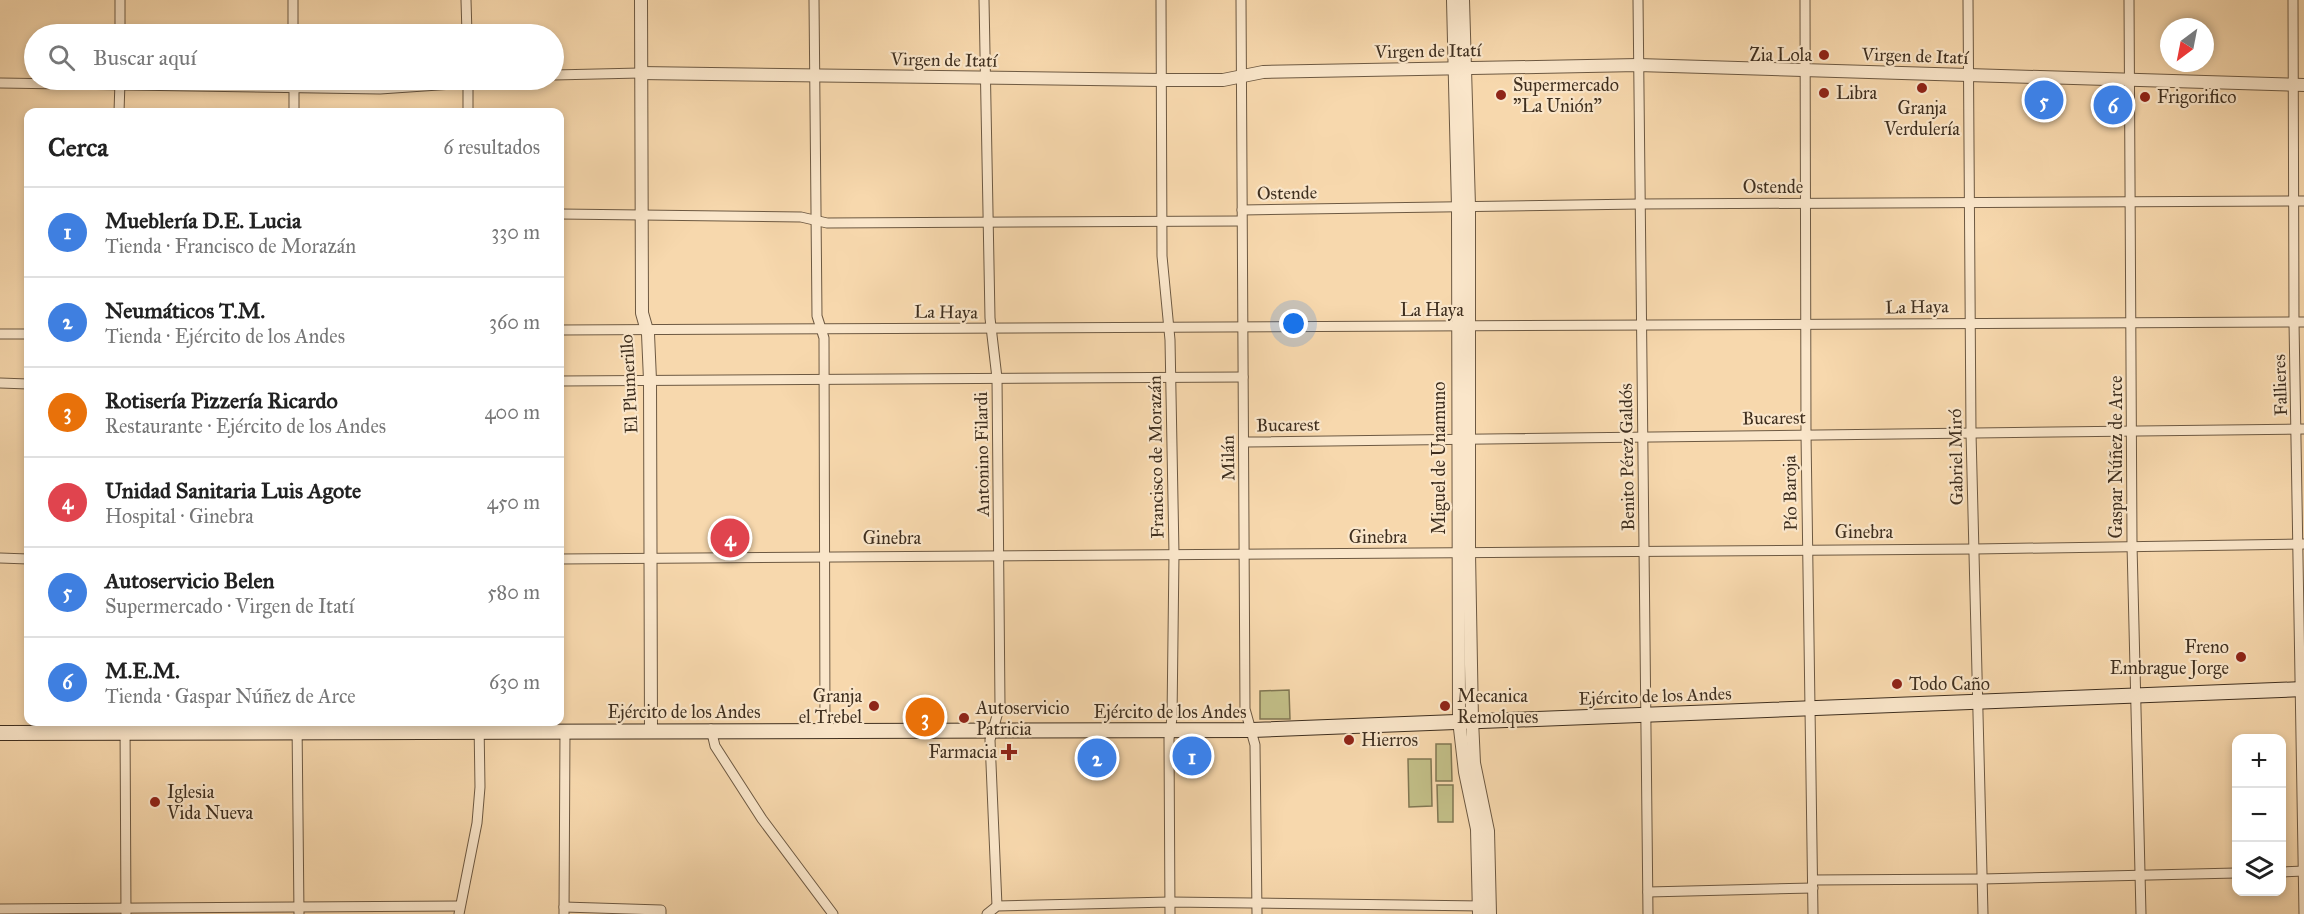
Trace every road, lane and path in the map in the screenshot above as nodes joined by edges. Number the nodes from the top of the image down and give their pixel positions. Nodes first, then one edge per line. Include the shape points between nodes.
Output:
1 (120, 0) edge
2 (293, 0) edge
3 (466, 0) edge
4 (640, 0) edge
5 (814, 0) edge
6 (984, 0) edge
7 (1161, 0) edge
8 (1241, 0) edge
9 (1453, 0) edge
10 (1462, 0) edge
11 (1638, 0) edge
12 (1805, 0) edge
13 (1968, 0) edge
14 (2129, 0) edge
15 (2293, 0) edge
16 (120, 24) edge
17 (293, 24) edge
18 (467, 24) edge
19 (1638, 65) junction
20 (1459, 69) junction
21 (1806, 70) junction
22 (640, 74) junction
23 (564, 75) edge
24 (815, 75) junction
25 (1243, 76) junction
26 (1969, 76) junction
27 (987, 79) junction
28 (1162, 81) junction
29 (2130, 81) junction
30 (0, 84) edge
31 (24, 84) edge
32 (2300, 85) edge
33 (120, 90) edge
34 (294, 90) edge
35 (467, 90) edge
36 (119, 108) edge
37 (294, 108) edge
38 (468, 108) edge
39 (2300, 201) edge
40 (1971, 202) junction
41 (1804, 203) junction
42 (1640, 204) junction
43 (2132, 204) junction
44 (1463, 206) junction
45 (1242, 210) junction
46 (564, 214) edge
47 (641, 214) junction
48 (816, 220) junction
49 (1162, 220) junction
50 (1241, 221) junction
51 (989, 222) junction
52 (1972, 322) junction
53 (2133, 322) junction
54 (2299, 322) edge
55 (1641, 325) junction
56 (1805, 325) junction
57 (1168, 326) junction
58 (1463, 326) junction
59 (820, 327) junction
60 (1242, 327) junction
61 (646, 328) junction
62 (564, 330) edge
63 (992, 330) junction
64 (0, 334) edge
65 (24, 334) edge
66 (1171, 377) junction
67 (1243, 377) junction
68 (824, 378) junction
69 (997, 378) junction
70 (650, 380) junction
71 (564, 381) edge
72 (0, 383) edge
73 (24, 384) edge
74 (2301, 429) edge
75 (2133, 432) junction
76 (1971, 433) junction
77 (1806, 434) junction
78 (1643, 436) junction
79 (1463, 438) junction
80 (1245, 442) junction
81 (2301, 544) edge
82 (2132, 545) junction
83 (1807, 549) junction
84 (1975, 549) junction
85 (1645, 550) junction
86 (1463, 553) junction
87 (999, 554) junction
88 (1174, 554) junction
89 (826, 555) junction
90 (1245, 555) junction
91 (650, 557) junction
92 (0, 558) edge
93 (24, 559) edge
94 (564, 559) edge
95 (2302, 689) edge
96 (2137, 696) junction
97 (1979, 703) junction
98 (1809, 709) junction
99 (1648, 715) junction
100 (1466, 720) junction
101 (479, 726) edge
102 (125, 727) edge
103 (297, 727) edge
104 (711, 729) junction
105 (1171, 729) junction
106 (565, 730) junction
107 (651, 730) junction
108 (993, 730) junction
109 (1252, 730) junction
110 (825, 731) junction
111 (0, 733) edge
112 (2304, 871) edge
113 (2286, 872) edge
114 (2232, 873) edge
115 (2140, 875) junction
116 (1982, 879) junction
117 (1813, 884) junction
118 (1648, 892) junction
119 (1170, 902) junction
120 (1257, 903) junction
121 (997, 906) junction
122 (0, 909) edge
123 (299, 910) edge
124 (459, 910) edge
125 (564, 910) edge
126 (1485, 910) edge
127 (126, 911) edge
128 (661, 912) edge
129 (833, 914) edge
130 (987, 914) edge
131 (1170, 914) edge
132 (1257, 914) edge
133 (1648, 914) edge
134 (1813, 914) edge
135 (1983, 914) edge
136 (2141, 914) edge
137 (2304, 914) edge

1 - 16 street
2 - 17 street
3 - 18 street
4 - 22 street, El Plumerillo
5 - 24 street
6 - 27 street, Antonino Filardi
7 - 28 street, Francisco de Morazán
8 - 25 street, Milán
9 - 20 street, Miguel de Unamuno
10 - 20 street, Miguel de Unamuno
11 - 19 street, Benito Pérez Galdós
12 - 21 street, Pío Baroja
13 - 26 street, Gabriel Miró
14 - 29 street, Gaspar Núñez de Arce
15 - 32 street, Fallieres
19 - 20 street, Virgen de Itatí
19 - 21 street, Virgen de Itatí
19 - 42 street, Benito Pérez Galdós
20 - 25 street, Virgen de Itatí via 1263,72
20 - 44 street, Miguel de Unamuno
21 - 26 street, Virgen de Itatí
21 - 41 street, Pío Baroja
22 - 23 street, Virgen de Itatí
22 - 24 street, Virgen de Itatí
22 - 47 street, El Plumerillo
24 - 27 street, Virgen de Itatí
24 - 48 street
25 - 28 street, Virgen de Itatí
25 - 45 street, Milán
26 - 29 street, Virgen de Itatí
26 - 40 street, Gabriel Miró
27 - 28 street, Virgen de Itatí
27 - 51 street, Antonino Filardi
28 - 49 street, Francisco de Morazán
29 - 32 street, Virgen de Itatí
29 - 43 street, Gaspar Núñez de Arce
30 - 31 street
32 - 39 street, Fallieres
33 - 36 street
34 - 37 street
35 - 38 street
39 - 43 street, Ostende
39 - 54 street, Fallieres
40 - 41 street, Ostende
40 - 43 street, Ostende
40 - 52 street, Gabriel Miró
41 - 42 street, Ostende
41 - 56 street, Pío Baroja
42 - 44 street, Ostende
42 - 55 street, Benito Pérez Galdós
43 - 53 street, Gaspar Núñez de Arce
44 - 45 street, Ostende
44 - 58 street, Miguel de Unamuno
45 - 50 street, Milán
46 - 47 street, Ostende
47 - 48 street, Ostende
47 - 61 street, El Plumerillo via 642,313
48 - 51 street, Ostende
48 - 59 street
49 - 50 street, Ostende
49 - 51 street, Ostende
49 - 57 street, Francisco de Morazán
50 - 60 street, Milán
51 - 63 street, Antonino Filardi
52 - 53 street, La Haya
52 - 56 street, La Haya
52 - 76 street, Gabriel Miró
53 - 54 street, La Haya
53 - 75 street, Gaspar Núñez de Arce
54 - 74 street, Fallieres
55 - 56 street, La Haya
55 - 58 street, La Haya
55 - 78 street, Benito Pérez Galdós
56 - 77 street, Pío Baroja
57 - 60 street, La Haya
57 - 63 street, La Haya
57 - 66 street, Francisco de Morazán
58 - 60 street, La Haya
58 - 79 street, Miguel de Unamuno
59 - 61 street, La Haya
59 - 63 street, La Haya
59 - 68 street via 824,338
60 - 67 street, Milán
61 - 62 street, La Haya
61 - 70 street, El Plumerillo
63 - 69 street, Antonino Filardi
64 - 65 street
66 - 67 street
66 - 69 street
66 - 88 street, Francisco de Morazán
67 - 80 street, Milán
68 - 69 street
68 - 70 street
68 - 89 street
69 - 87 street, Antonino Filardi
70 - 71 street
70 - 91 street, El Plumerillo
72 - 73 street
74 - 75 street, Bucarest
74 - 81 street, Fallieres
75 - 76 street, Bucarest
75 - 82 street, Gaspar Núñez de Arce
76 - 77 street, Bucarest
76 - 84 street, Gabriel Miró
77 - 78 street, Bucarest
77 - 83 street, Pío Baroja
78 - 79 street, Bucarest
78 - 85 street, Benito Pérez Galdós
79 - 80 street, Bucarest
79 - 86 street, Miguel de Unamuno
80 - 90 street, Milán
81 - 82 street, Ginebra
81 - 95 street, Fallieres
82 - 84 street, Ginebra
82 - 96 street, Gaspar Núñez de Arce
83 - 84 street, Ginebra
83 - 85 street, Ginebra
83 - 98 street, Pío Baroja
84 - 97 street, Gabriel Miró
85 - 86 street, Ginebra
85 - 99 street, Benito Pérez Galdós
86 - 90 street, Ginebra
86 - 100 street, Miguel de Unamuno
87 - 88 street, Ginebra
87 - 89 street, Ginebra
87 - 108 street, Antonino Filardi via 1000,705
88 - 90 street, Ginebra
88 - 105 street, Francisco de Morazán
89 - 91 street, Ginebra
89 - 110 street
90 - 109 street, Milán via 1245,709
91 - 94 street, Ginebra
91 - 107 street, El Plumerillo
92 - 93 street
95 - 96 main road, Ejército de los Andes
95 - 112 street, Fallieres
96 - 97 main road, Ejército de los Andes
96 - 115 street, Gaspar Núñez de Arce
97 - 98 main road, Ejército de los Andes
97 - 116 street, Gabriel Miró
98 - 99 main road, Ejército de los Andes
98 - 117 street, Pío Baroja
99 - 100 main road, Ejército de los Andes
99 - 118 street, Benito Pérez Galdós
100 - 109 main road, Ejército de los Andes
100 - 126 street, Miguel de Unamuno via 1465,772 1477,829
101 - 103 main road, Ejército de los Andes
101 - 106 main road, Ejército de los Andes
101 - 124 street via 477,822
102 - 103 main road, Ejército de los Andes
102 - 111 main road, Ejército de los Andes
102 - 127 street
103 - 123 street
104 - 107 main road, Ejército de los Andes
104 - 110 main road, Ejército de los Andes
104 - 129 street via 715,746 762,819
105 - 108 main road, Ejército de los Andes
105 - 109 main road, Ejército de los Andes
105 - 119 street, Francisco de Morazán
106 - 107 main road, Ejército de los Andes
106 - 125 street
108 - 110 main road, Ejército de los Andes
108 - 121 street, Antonino Filardi
109 - 120 street, Milán
112 - 113 street
112 - 137 street, Fallieres
114 - 115 street
115 - 116 street
115 - 136 street, Gaspar Núñez de Arce
116 - 117 street
116 - 135 street, Gabriel Miró
117 - 118 street
117 - 134 street, Pío Baroja
118 - 133 street, Benito Pérez Galdós
119 - 120 street
119 - 121 street
119 - 131 street, Francisco de Morazán
120 - 126 street
120 - 132 street, Milán
121 - 130 street
122 - 127 street
123 - 124 street
123 - 127 street
125 - 128 street

